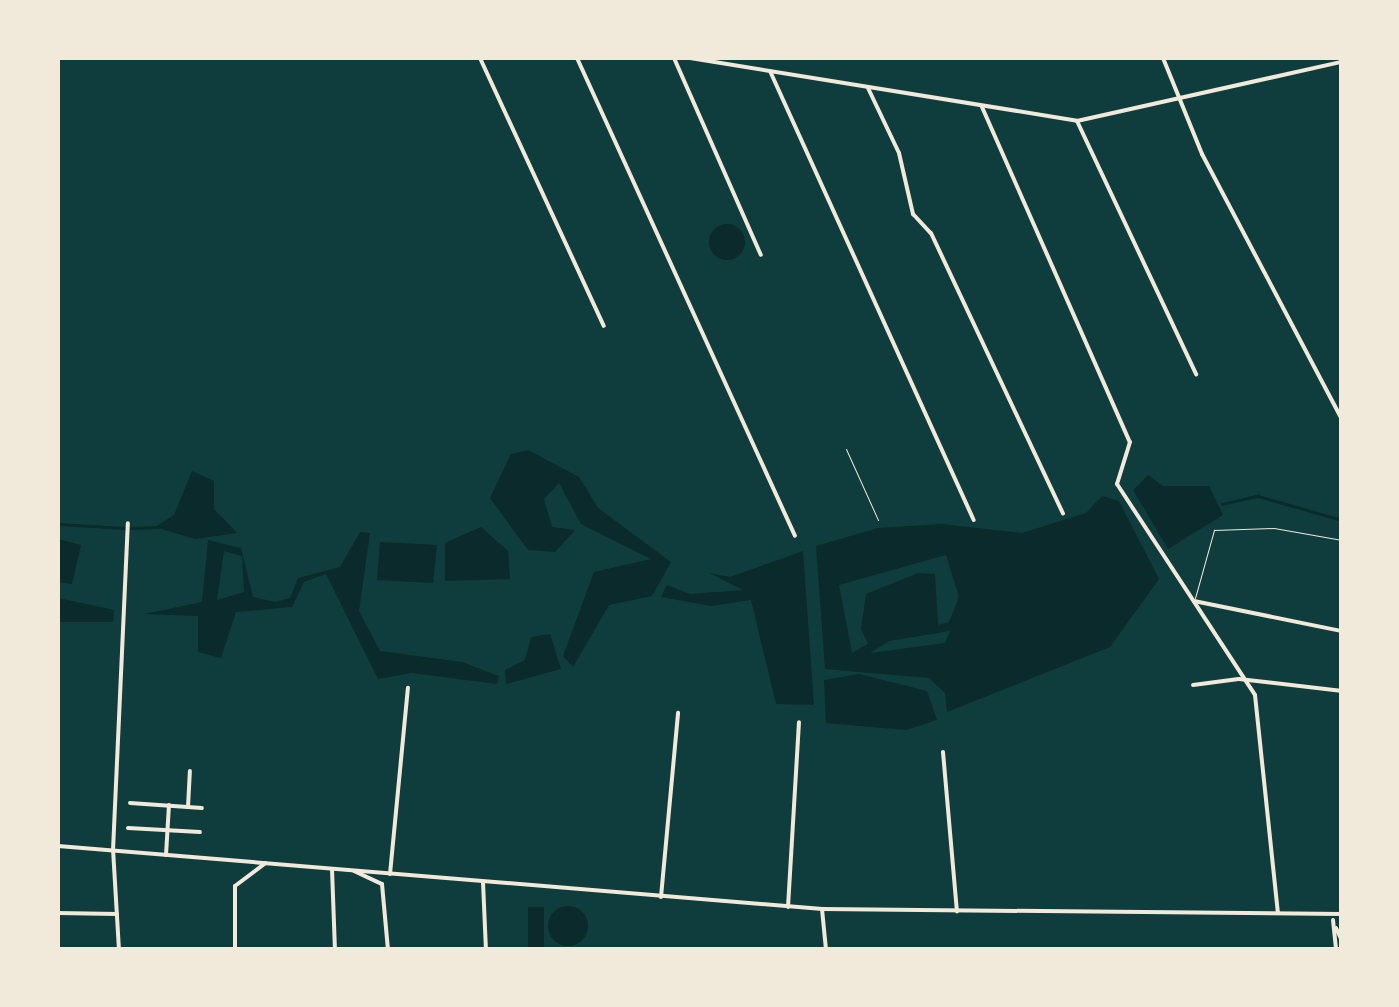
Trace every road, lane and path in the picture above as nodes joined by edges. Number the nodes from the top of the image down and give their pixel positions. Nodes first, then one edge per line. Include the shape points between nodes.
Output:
1 (480, 58) edge
2 (576, 58) edge
3 (674, 58) edge
4 (690, 58) edge
5 (1163, 58) edge
6 (1341, 60) edge
7 (770, 71) junction
8 (868, 88) junction
9 (1176, 98) junction
10 (982, 107) junction
11 (1077, 121) junction
12 (760, 254) dead end
13 (604, 326) dead end
14 (1196, 374) dead end
15 (1342, 420) edge
16 (846, 449) dead end
17 (1063, 514) dead end
18 (878, 520) dead end
19 (974, 520) dead end
20 (128, 523) dead end
21 (795, 536) dead end
22 (1342, 540) edge
23 (1194, 601) junction
24 (1342, 631) edge
25 (1193, 685) dead end
26 (1250, 685) junction
27 (408, 688) dead end
28 (1342, 691) edge
29 (678, 713) dead end
30 (799, 722) dead end
31 (944, 752) dead end
32 (190, 771) dead end
33 (130, 803) dead end
34 (169, 806) junction
35 (188, 807) junction
36 (202, 808) dead end
37 (128, 828) dead end
38 (167, 831) junction
39 (200, 832) dead end
40 (58, 846) edge
41 (112, 850) junction
42 (166, 855) junction
43 (266, 863) junction
44 (332, 869) junction
45 (354, 871) junction
46 (390, 874) junction
47 (483, 882) junction
48 (661, 897) junction
49 (788, 907) junction
50 (822, 909) junction
51 (957, 911) junction
52 (58, 913) edge
53 (1278, 913) junction
54 (117, 914) junction
55 (1342, 914) edge
56 (1333, 917) junction
57 (1342, 942) edge
58 (119, 950) edge
59 (235, 950) edge
60 (335, 950) edge
61 (388, 950) edge
62 (486, 950) edge
63 (826, 950) edge
64 (1336, 950) edge

1 - 13 street
2 - 21 street
3 - 12 street
4 - 7 street
5 - 9 street
6 - 9 street
7 - 8 street
7 - 19 street
8 - 10 street
8 - 17 street via 899,154 913,214 931,233
9 - 11 street
9 - 15 street
10 - 11 street
10 - 23 street via 1130,442 1117,484
11 - 14 street
16 - 18 lane
20 - 41 street
22 - 23 lane via 1222,527
23 - 24 street
23 - 26 street
25 - 26 street
26 - 28 street
26 - 53 street
27 - 46 street
29 - 48 street
30 - 49 street
31 - 51 street
32 - 35 street
33 - 34 street
34 - 35 street
34 - 38 street
35 - 36 street
37 - 38 street
38 - 39 street
38 - 42 street
40 - 41 street
41 - 42 street
41 - 54 street
42 - 43 street
43 - 44 street
43 - 59 street via 235,886
44 - 45 street
44 - 60 street
45 - 46 street
45 - 61 street via 382,884
46 - 47 street
47 - 48 street
47 - 62 street
48 - 49 street
49 - 50 street
50 - 51 street
50 - 63 street
51 - 53 street
52 - 54 street
53 - 56 street
54 - 58 street
55 - 56 street
56 - 57 street
56 - 64 street

